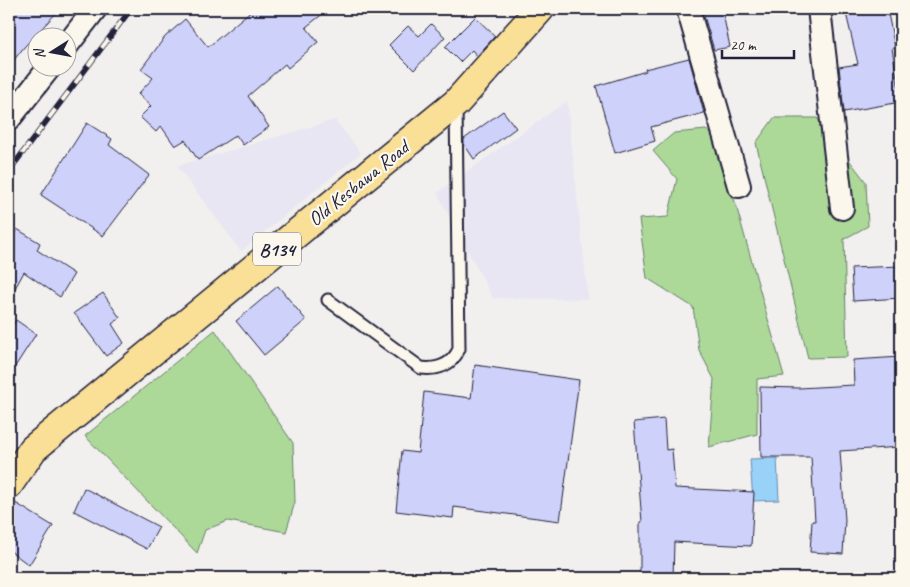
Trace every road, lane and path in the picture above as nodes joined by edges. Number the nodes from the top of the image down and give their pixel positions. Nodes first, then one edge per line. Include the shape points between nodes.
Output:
1 (95, 9) edge
2 (540, 9) edge
3 (688, 9) edge
4 (819, 9) edge
5 (78, 31) edge
6 (41, 78) edge
7 (456, 103) junction
8 (9, 119) edge
9 (739, 186) dead end
10 (842, 208) dead end
11 (328, 300) dead end
12 (9, 484) edge

1 - 5 street
2 - 7 main road, Old Kesbawa Road / B134
3 - 9 street
4 - 10 street
6 - 8 street
7 - 11 lane via 459,349 455,358 433,370 421,368
7 - 12 main road, Old Kesbawa Road / B134 via 33,449

